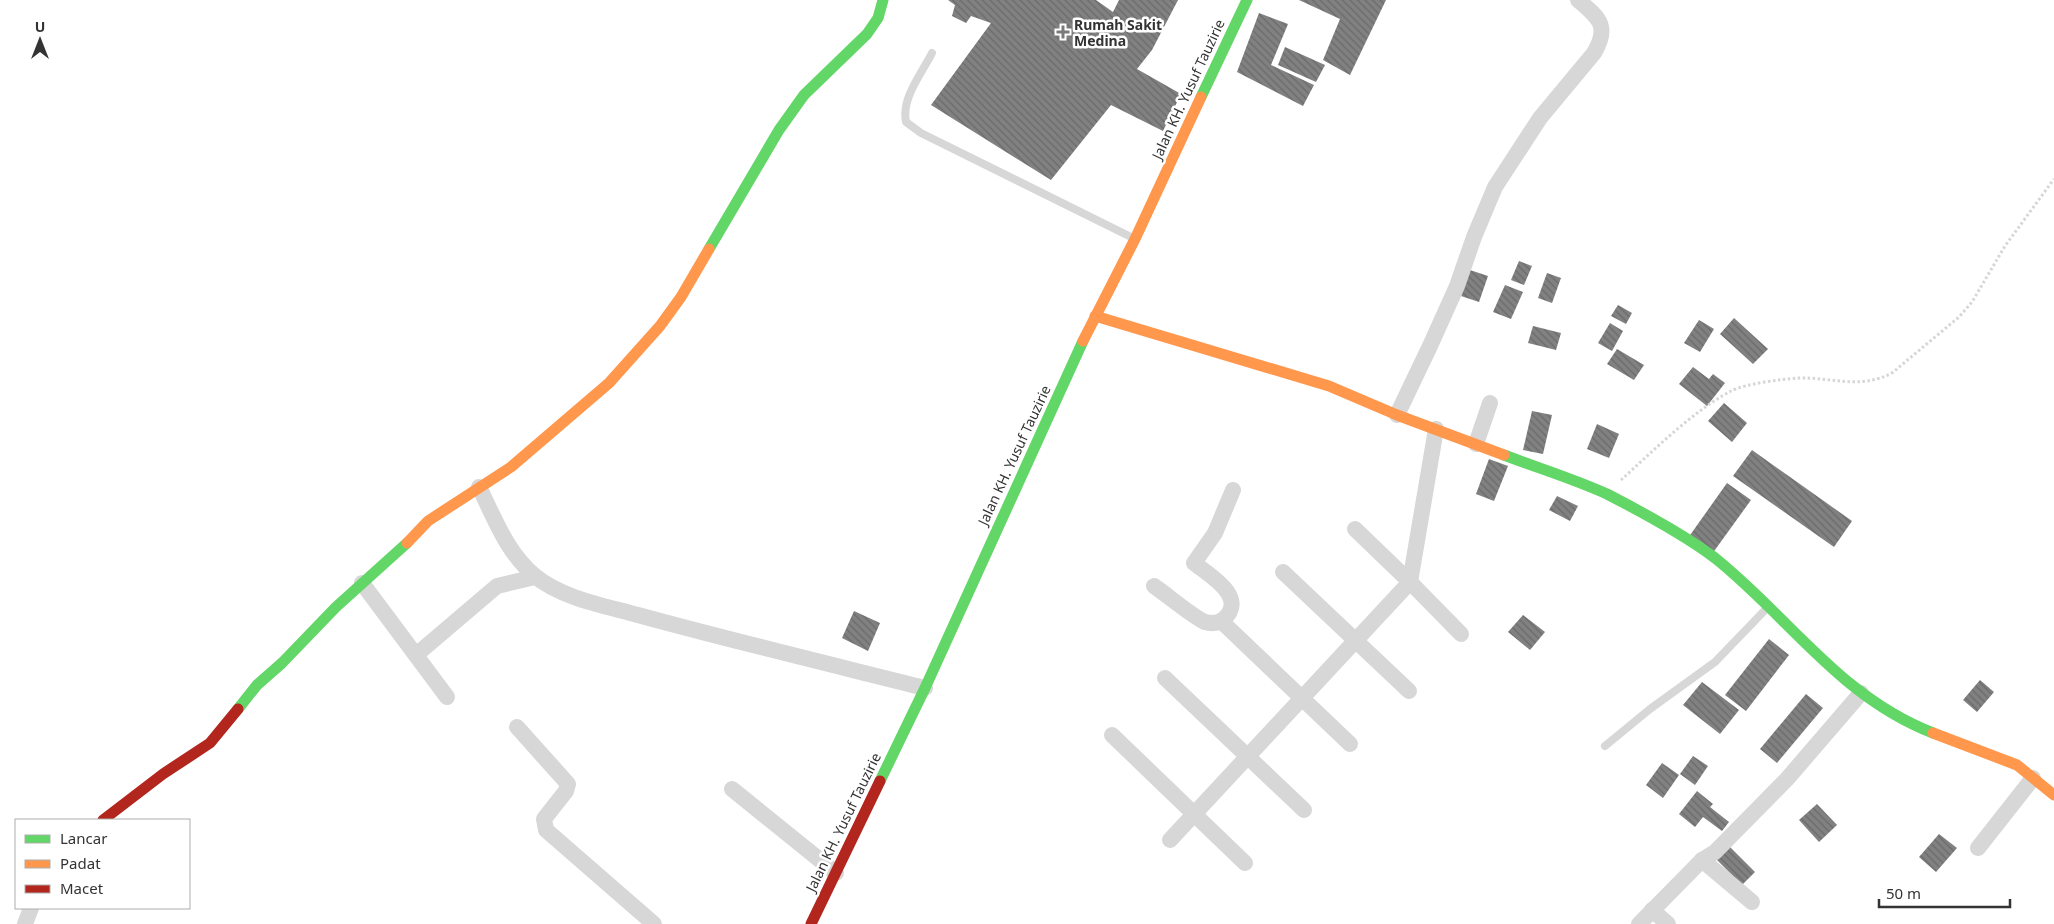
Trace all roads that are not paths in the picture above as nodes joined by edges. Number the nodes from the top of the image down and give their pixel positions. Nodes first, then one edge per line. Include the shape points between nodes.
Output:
1 (883, 0) edge
2 (1247, 0) edge
3 (1578, 0) edge
4 (932, 53) dead end
5 (1135, 239) junction
6 (1095, 316) junction
7 (1490, 403) dead end
8 (1397, 415) junction
9 (1436, 429) junction
10 (1476, 444) junction
11 (479, 487) junction
12 (1233, 490) dead end
13 (1355, 530) dead end
14 (1283, 572) dead end
15 (536, 577) junction
16 (1410, 582) junction
17 (362, 583) junction
18 (1154, 586) dead end
19 (1768, 606) junction
20 (1222, 621) junction
21 (1461, 634) dead end
22 (1355, 641) junction
23 (416, 655) junction
24 (1165, 678) dead end
25 (925, 688) junction
26 (1409, 691) dead end
27 (1861, 693) junction
28 (447, 697) dead end
29 (1302, 698) junction
30 (517, 727) dead end
31 (1112, 735) dead end
32 (1350, 744) dead end
33 (1606, 746) dead end
34 (1248, 757) junction
35 (2033, 778) junction
36 (732, 790) dead end
37 (2054, 794) edge
38 (1304, 810) dead end
39 (1194, 814) junction
40 (104, 819) edge
41 (1170, 840) dead end
42 (1978, 848) dead end
43 (1702, 860) junction
44 (1245, 863) dead end
45 (836, 873) junction
46 (1752, 902) dead end
47 (31, 909) edge
48 (1652, 910) junction
49 (25, 924) edge
50 (654, 924) edge
51 (811, 924) edge
52 (1639, 924) edge
53 (1668, 924) edge

1 - 11 street via 878,18 867,34 804,95 779,130 681,297 660,326 609,383 511,467
2 - 5 street, Jalan KH. Yusuf Tauzirie
3 - 8 street via 1601,24 1600,42 1540,118 1495,188 1457,286
4 - 5 lane via 906,103 906,122
5 - 6 street, Jalan KH. Yusuf Tauzirie
6 - 8 street via 1329,386
6 - 25 street, Jalan KH. Yusuf Tauzirie
7 - 10 street
8 - 9 street
9 - 10 street
9 - 16 street
10 - 19 street via 1606,494 1713,557
11 - 15 street via 508,547
11 - 17 street via 428,521
12 - 20 street via 1215,533 1194,563 1229,594 1232,607
13 - 16 street
14 - 22 street
15 - 23 street via 497,586
15 - 25 street via 564,592 605,605
16 - 21 street
16 - 22 street
17 - 23 street
17 - 40 street via 252,691 214,739
18 - 20 street via 1205,622
19 - 27 street
19 - 33 lane via 1715,662
20 - 29 street
22 - 26 street
22 - 29 street
23 - 28 street
24 - 34 street
25 - 45 street, Jalan KH. Yusuf Tauzirie
27 - 35 street via 1915,726 2017,765
27 - 43 street via 1787,779 1715,852
29 - 32 street
29 - 34 street
30 - 50 street via 568,784 544,818 546,830
31 - 39 street
34 - 38 street
34 - 39 street
35 - 37 street
35 - 42 street
36 - 45 street
39 - 41 street
39 - 44 street
43 - 46 street
43 - 48 street
45 - 51 street, Jalan KH. Yusuf Tauzirie
47 - 49 street
48 - 52 street
48 - 53 street

